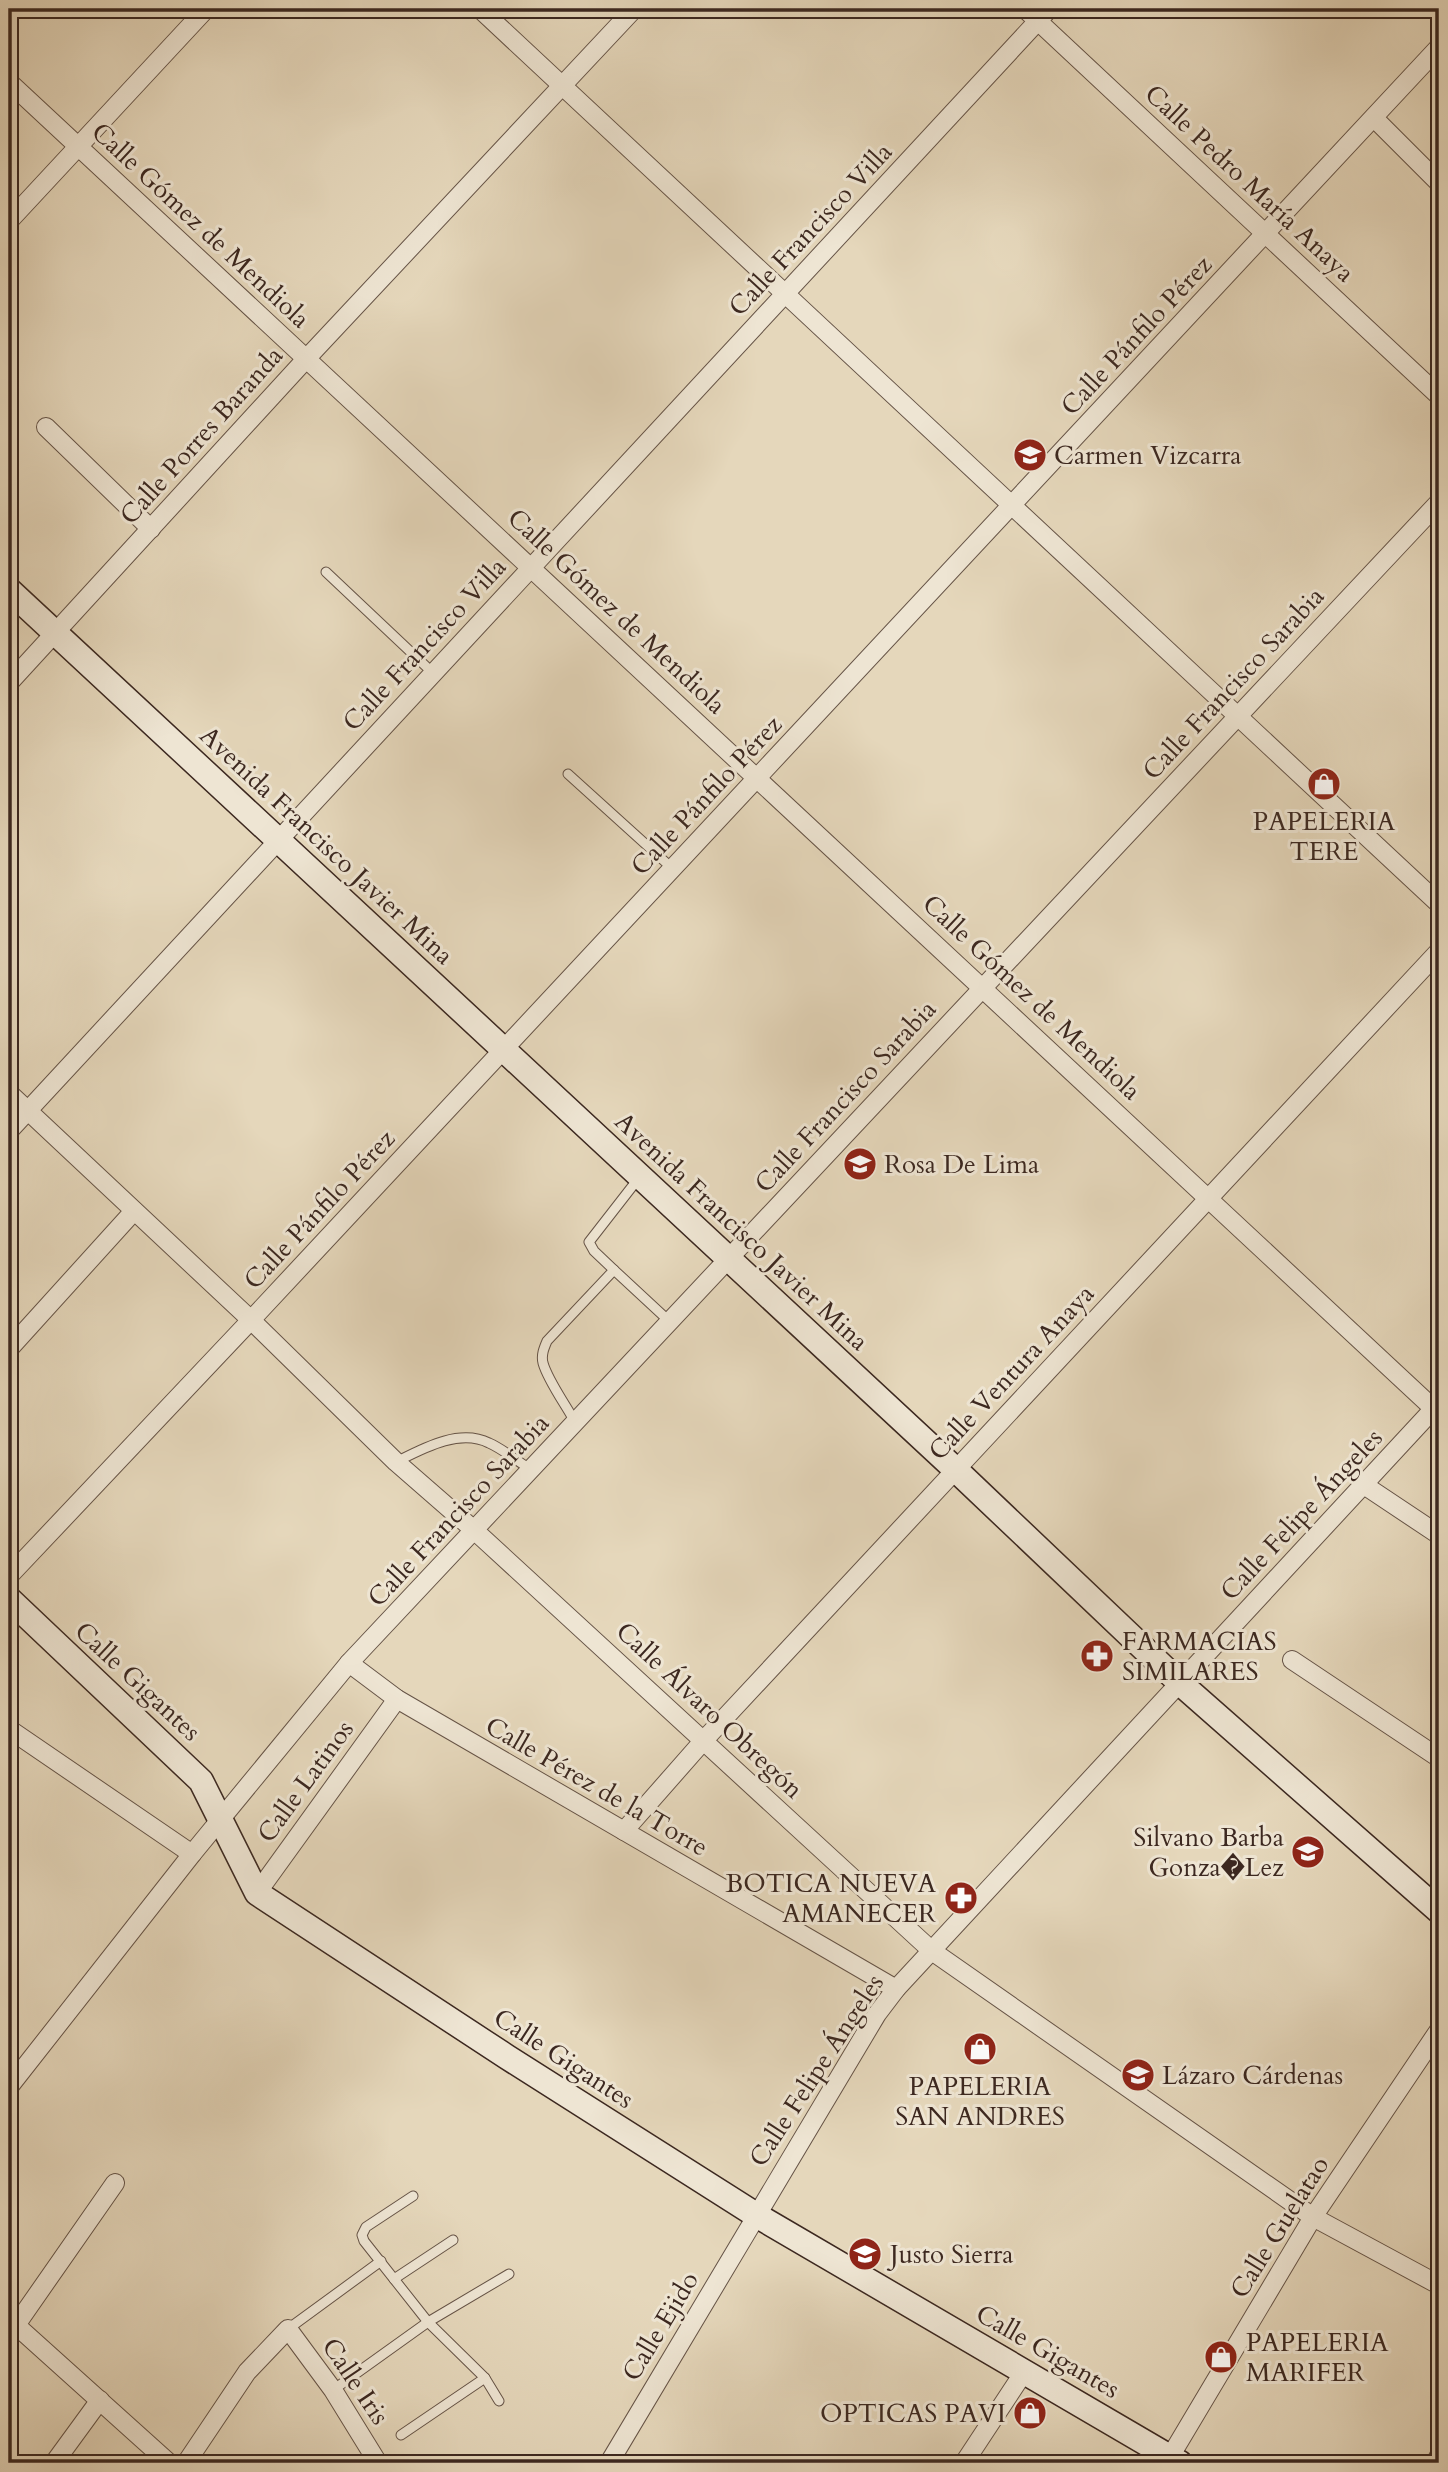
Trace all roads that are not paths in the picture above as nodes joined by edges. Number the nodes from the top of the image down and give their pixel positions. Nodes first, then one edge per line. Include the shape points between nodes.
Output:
1 (206, 9) edge
2 (480, 9) edge
3 (634, 9) edge
4 (1038, 13) edge
5 (1439, 47) edge
6 (9, 82) edge
7 (563, 86) junction
8 (1374, 118) junction
9 (78, 146) junction
10 (1439, 183) edge
11 (9, 221) edge
12 (1266, 234) junction
13 (786, 294) junction
14 (306, 359) junction
15 (1439, 396) edge
16 (46, 427) dead end
17 (1439, 502) edge
18 (1012, 505) junction
19 (151, 529) junction
20 (532, 568) junction
21 (326, 572) dead end
22 (9, 590) edge
23 (55, 634) junction
24 (433, 673) junction
25 (9, 683) edge
26 (1238, 716) junction
27 (568, 774) dead end
28 (758, 778) junction
29 (277, 840) junction
30 (673, 869) junction
31 (1439, 904) edge
32 (1439, 951) edge
33 (983, 988) junction
34 (504, 1050) junction
35 (9, 1093) edge
36 (28, 1111) junction
37 (9, 1131) edge
38 (640, 1177) junction
39 (1209, 1198) junction
40 (134, 1211) junction
41 (729, 1259) junction
42 (614, 1270) junction
43 (251, 1320) junction
44 (669, 1321) junction
45 (9, 1349) edge
46 (1436, 1406) edge
47 (576, 1423) junction
48 (396, 1462) junction
49 (530, 1469) junction
50 (956, 1470) junction
51 (1364, 1485) junction
52 (474, 1530) junction
53 (1439, 1535) edge
54 (9, 1576) edge
55 (9, 1600) edge
56 (1292, 1660) dead end
57 (349, 1663) junction
58 (1180, 1684) junction
59 (397, 1699) junction
60 (9, 1729) edge
61 (704, 1740) junction
62 (1439, 1758) edge
63 (221, 1819) junction
64 (624, 1831) junction
65 (192, 1854) junction
66 (257, 1893) junction
67 (1439, 1911) edge
68 (932, 1951) junction
69 (895, 1989) junction
70 (1439, 2030) edge
71 (15, 2063) edge
72 (9, 2087) edge
73 (116, 2183) dead end
74 (413, 2196) dead end
75 (755, 2215) junction
76 (1313, 2217) junction
77 (453, 2240) dead end
78 (381, 2262) junction
79 (509, 2274) dead end
80 (394, 2279) junction
81 (1439, 2285) edge
82 (13, 2322) edge
83 (428, 2322) junction
84 (288, 2329) junction
85 (1024, 2372) junction
86 (485, 2378) junction
87 (333, 2390) junction
88 (100, 2400) junction
89 (499, 2401) dead end
90 (401, 2435) dead end
91 (1439, 2456) edge
92 (1173, 2461) edge
93 (54, 2463) edge
94 (169, 2463) edge
95 (186, 2463) edge
96 (378, 2463) edge
97 (609, 2463) edge
98 (964, 2463) edge
99 (1435, 2463) edge

1 - 9 street
2 - 7 street
3 - 7 street, Calle Porres Baranda
4 - 12 street, Calle Pedro María Anaya
4 - 13 street, Calle Francisco Villa
5 - 8 street, Calle Pánfilo Pérez
6 - 9 street, Calle Gómez de Mendiola
7 - 13 street
7 - 14 street, Calle Porres Baranda
8 - 10 street
8 - 12 street, Calle Pánfilo Pérez
9 - 11 street
9 - 14 street, Calle Gómez de Mendiola
12 - 15 street, Calle Pedro María Anaya
12 - 18 street, Calle Pánfilo Pérez
13 - 18 street
13 - 20 street, Calle Francisco Villa
14 - 19 street, Calle Porres Baranda
14 - 20 street, Calle Gómez de Mendiola
16 - 19 street
17 - 26 street, Calle Francisco Sarabia
18 - 26 street
18 - 28 street, Calle Pánfilo Pérez
19 - 23 street, Calle Porres Baranda
20 - 24 street, Calle Francisco Villa
20 - 28 street, Calle Gómez de Mendiola
21 - 24 lane
22 - 23 main road, Avenida Francisco Javier Mina
23 - 25 street, Calle Porres Baranda
23 - 29 main road, Avenida Francisco Javier Mina
24 - 29 street, Calle Francisco Villa
26 - 31 street
26 - 33 street, Calle Francisco Sarabia
27 - 30 lane
28 - 30 street, Calle Pánfilo Pérez
28 - 33 street, Calle Gómez de Mendiola
29 - 34 main road, Avenida Francisco Javier Mina
29 - 36 street, Calle Francisco Villa
30 - 34 street, Calle Pánfilo Pérez
32 - 39 street, Calle Ventura Anaya
33 - 39 street, Calle Gómez de Mendiola
33 - 41 street, Calle Francisco Sarabia
34 - 38 main road, Avenida Francisco Javier Mina
34 - 43 street, Calle Pánfilo Pérez
35 - 36 street, Calle Álvaro Obregón
36 - 37 street, Calle Francisco Villa
36 - 40 street, Calle Álvaro Obregón
38 - 41 main road, Avenida Francisco Javier Mina
38 - 42 lane via 589,1242
39 - 46 street, Calle Gómez de Mendiola
39 - 50 street, Calle Ventura Anaya
40 - 43 street, Calle Álvaro Obregón
40 - 45 street
41 - 44 street, Calle Francisco Sarabia
41 - 50 main road, Avenida Francisco Javier Mina
42 - 44 lane
42 - 47 lane via 547,1341 542,1357
43 - 48 street, Calle Álvaro Obregón
43 - 54 street, Calle Pánfilo Pérez
44 - 47 street, Calle Francisco Sarabia
46 - 51 street, Calle Felipe Ángeles
47 - 49 street, Calle Francisco Sarabia
48 - 49 lane via 431,1444 466,1438 487,1441
48 - 52 street, Calle Álvaro Obregón
49 - 52 street, Calle Francisco Sarabia
50 - 58 main road, Avenida Francisco Javier Mina
50 - 61 street, Calle Ventura Anaya
51 - 53 street
51 - 58 street, Calle Felipe Ángeles
52 - 57 street, Calle Francisco Sarabia
52 - 61 street, Calle Álvaro Obregón
55 - 63 main road, Calle Gigantes via 201,1781
56 - 62 street
57 - 59 street, Calle Pérez de la Torre
57 - 63 street, Calle Francisco Sarabia
58 - 67 main road, Avenida Francisco Javier Mina
58 - 68 street, Calle Felipe Ángeles
59 - 64 street, Calle Pérez de la Torre
59 - 66 street, Calle Latinos
60 - 65 street
61 - 64 street, Calle Ventura Anaya
61 - 68 street, Calle Álvaro Obregón
63 - 65 street, Calle Francisco Sarabia
63 - 66 main road, Calle Gigantes
64 - 69 street, Calle Pérez de la Torre
65 - 71 street, Calle Francisco Sarabia
66 - 75 main road, Calle Gigantes
68 - 69 street, Calle Felipe Ángeles
68 - 76 street, Calle Álvaro Obregón
69 - 75 street, Calle Felipe Ángeles
70 - 76 street, Calle Guelatao
71 - 72 street, Calle Francisco Sarabia
73 - 82 street
74 - 78 lane via 363,2231 364,2241
75 - 85 main road, Calle Gigantes
75 - 97 street, Calle Ejido
76 - 81 street, Calle Álvaro Obregón
76 - 92 street, Calle Guelatao
77 - 80 lane
78 - 80 lane
78 - 84 lane
79 - 83 lane
80 - 83 lane
82 - 88 street
83 - 86 lane
83 - 87 lane
84 - 87 street, Calle Iris
84 - 95 street via 247,2372
85 - 92 main road, Calle Gigantes
85 - 98 street
86 - 89 lane
86 - 90 lane
87 - 96 street, Calle Iris
88 - 93 street
88 - 94 street
91 - 99 street

